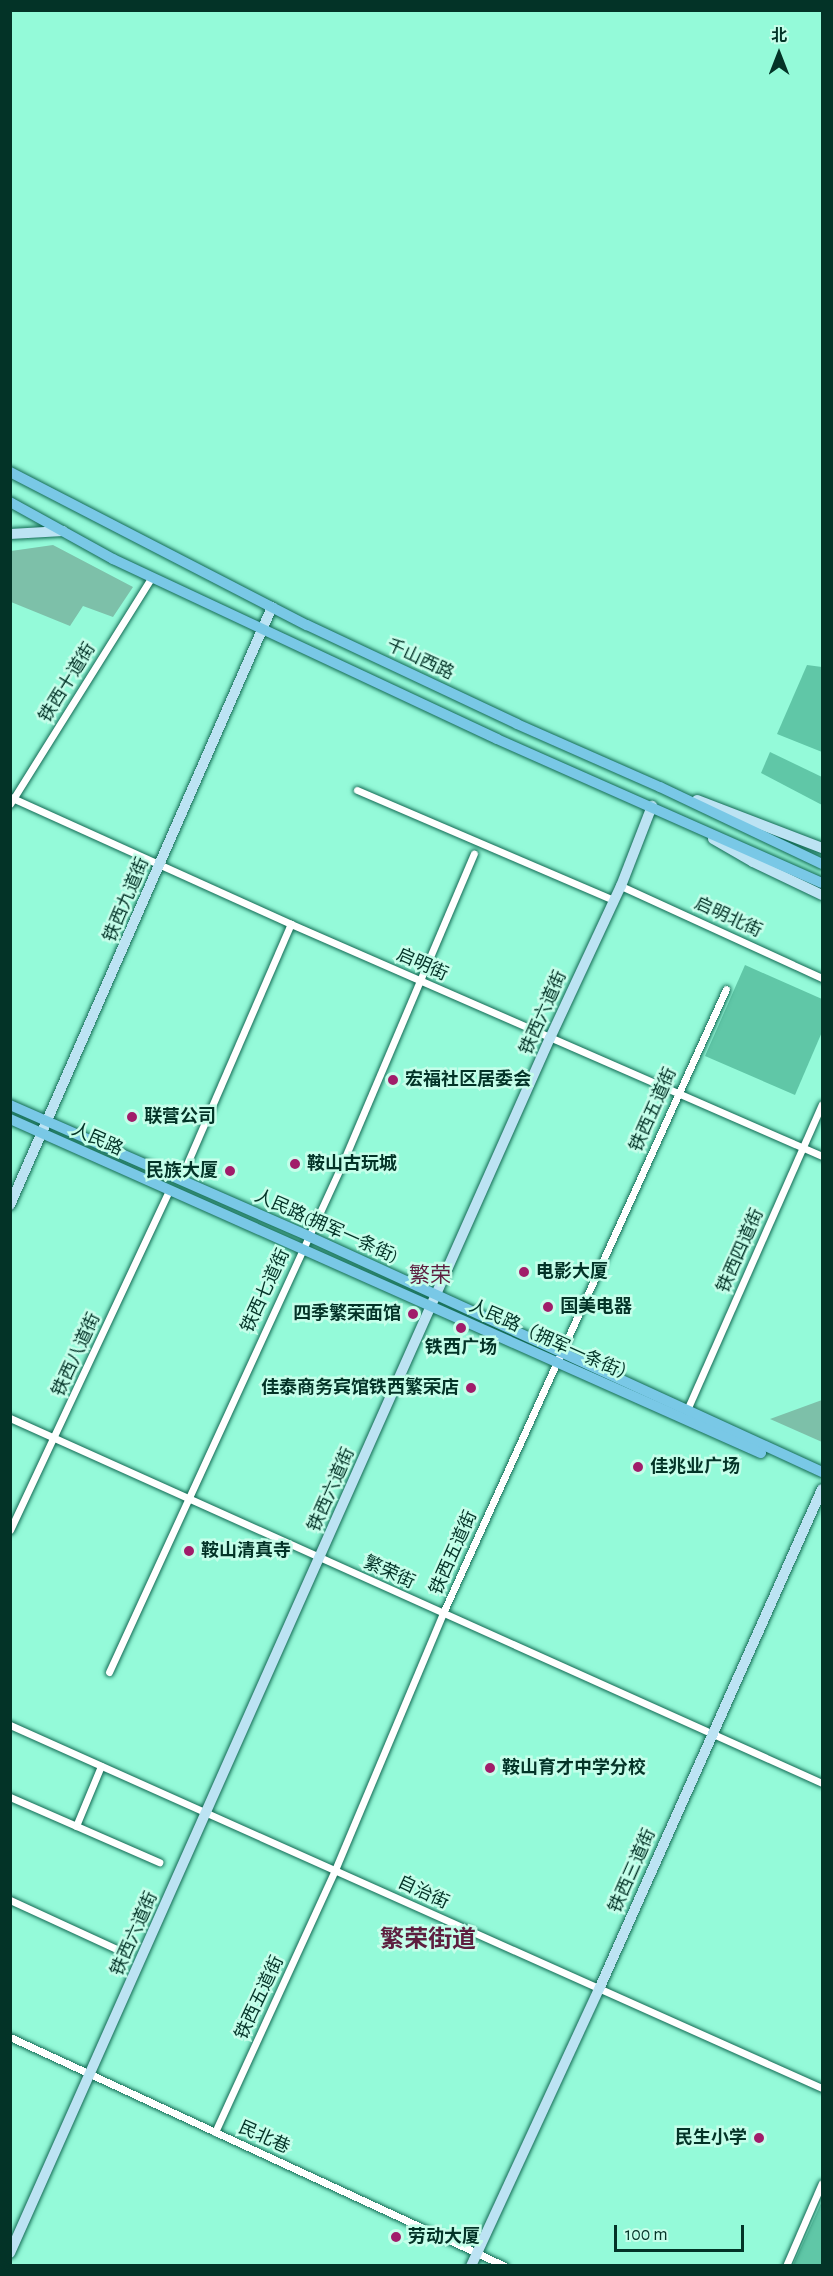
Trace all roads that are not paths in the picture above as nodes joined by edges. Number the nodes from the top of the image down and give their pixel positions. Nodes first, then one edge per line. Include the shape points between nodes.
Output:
1 (10, 472) edge
2 (10, 502) edge
3 (63, 531) junction
4 (10, 534) edge
5 (152, 577) junction
6 (272, 608) junction
7 (262, 629) junction
8 (660, 787) junction
9 (357, 790) dead end
10 (12, 800) edge
11 (652, 806) junction
12 (674, 815) junction
13 (822, 848) edge
14 (474, 854) dead end
15 (160, 863) junction
16 (822, 864) edge
17 (822, 883) edge
18 (621, 886) junction
19 (822, 895) edge
20 (614, 900) junction
21 (291, 924) junction
22 (822, 978) edge
23 (420, 981) junction
24 (726, 989) dead end
25 (550, 1038) junction
26 (677, 1094) junction
27 (822, 1104) edge
28 (10, 1105) edge
29 (10, 1119) edge
30 (48, 1122) junction
31 (42, 1133) junction
32 (803, 1148) junction
33 (822, 1156) edge
34 (180, 1180) junction
35 (169, 1191) junction
36 (10, 1205) edge
37 (308, 1236) junction
38 (303, 1248) junction
39 (438, 1295) junction
40 (432, 1308) junction
41 (559, 1358) junction
42 (687, 1410) junction
43 (10, 1418) edge
44 (55, 1438) junction
45 (822, 1472) edge
46 (822, 1479) edge
47 (822, 1488) edge
48 (187, 1498) junction
49 (10, 1530) edge
50 (320, 1558) junction
51 (444, 1613) junction
52 (109, 1672) dead end
53 (10, 1725) edge
54 (713, 1734) junction
55 (101, 1766) junction
56 (822, 1783) edge
57 (10, 1797) edge
58 (207, 1813) junction
59 (76, 1826) junction
60 (159, 1862) dead end
61 (335, 1870) junction
62 (10, 1900) edge
63 (121, 1951) dead end
64 (600, 1987) junction
65 (10, 2037) edge
66 (91, 2074) junction
67 (822, 2088) edge
68 (215, 2132) junction
69 (822, 2183) edge
70 (477, 2252) junction
71 (10, 2253) edge
72 (471, 2265) edge
73 (505, 2265) edge
74 (786, 2265) edge

1 - 6 main road, 千山西路
2 - 3 main road
3 - 4 main road
3 - 5 main road
5 - 7 main road
5 - 10 street, 铁西十道街
6 - 7 main road, 铁西九道街
6 - 8 main road, 千山西路
7 - 11 main road via 497,740
7 - 15 main road, 铁西九道街
8 - 13 main road
8 - 16 main road, 千山西路
9 - 20 street
10 - 15 street, 启明街
11 - 12 main road
11 - 18 main road, 铁西六道街
12 - 17 main road
12 - 19 main road via 753,862
14 - 23 street, 铁西七道街
15 - 21 street, 启明街
15 - 30 main road, 铁西九道街
18 - 20 main road, 铁西六道街
18 - 22 street, 启明北街
20 - 25 main road, 铁西六道街
21 - 23 street, 启明街
21 - 34 street
23 - 25 street, 启明街
23 - 37 street, 铁西七道街
24 - 26 street, 铁西五道街
25 - 26 street, 启明街
25 - 39 main road, 铁西六道街
26 - 32 street, 启明街
26 - 41 street, 铁西五道街
27 - 32 street, 铁西四道街
28 - 30 main road, 人民路(拥军一条街)
29 - 31 main road, 人民路
30 - 31 main road, 铁西九道街
30 - 34 main road, 人民路(拥军一条街)
31 - 35 main road, 人民路
31 - 36 main road, 铁西九道街
32 - 33 street, 启明街
32 - 42 street, 铁西四道街
34 - 37 main road, 人民路(拥军一条街)
35 - 38 main road, 人民路（拥军一条街）
35 - 44 street, 铁西八道街
37 - 38 street, 铁西七道街
37 - 39 main road, 人民路(拥军一条街)
38 - 40 main road, 人民路（拥军一条街）
38 - 48 street, 铁西七道街
39 - 40 main road, 铁西六道街
39 - 41 main road, 人民路(拥军一条街)
40 - 41 main road, 人民路（拥军一条街）
40 - 50 main road, 铁西六道街
41 - 42 main road, 人民路(拥军一条街)
41 - 46 main road, 人民路（拥军一条街）
41 - 51 street, 铁西五道街
42 - 45 main road, 人民路(拥军一条街)
43 - 44 street, 繁荣街
44 - 48 street, 繁荣街
44 - 49 street, 铁西八道街
47 - 54 main road, 铁西三道街
48 - 50 street, 繁荣街
48 - 52 street, 铁西七道街
50 - 51 street, 繁荣街
50 - 58 main road, 铁西六道街
51 - 54 street, 繁荣街
51 - 61 street, 铁西五道街
53 - 55 street, 自治街
54 - 56 street, 繁荣街
54 - 64 main road, 铁西三道街
55 - 58 street, 自治街
55 - 59 street
57 - 59 street
58 - 61 street, 自治街
58 - 66 main road, 铁西六道街
59 - 60 street
61 - 64 street, 自治街
61 - 68 street, 铁西五道街
62 - 63 street
64 - 67 street, 自治街
64 - 70 main road, 铁西三道街
65 - 66 street, 民北巷
66 - 68 street, 民北巷
66 - 71 main road, 铁西六道街
68 - 70 street, 民北巷
69 - 74 street
70 - 72 main road, 铁西三道街
70 - 73 street, 民北巷

